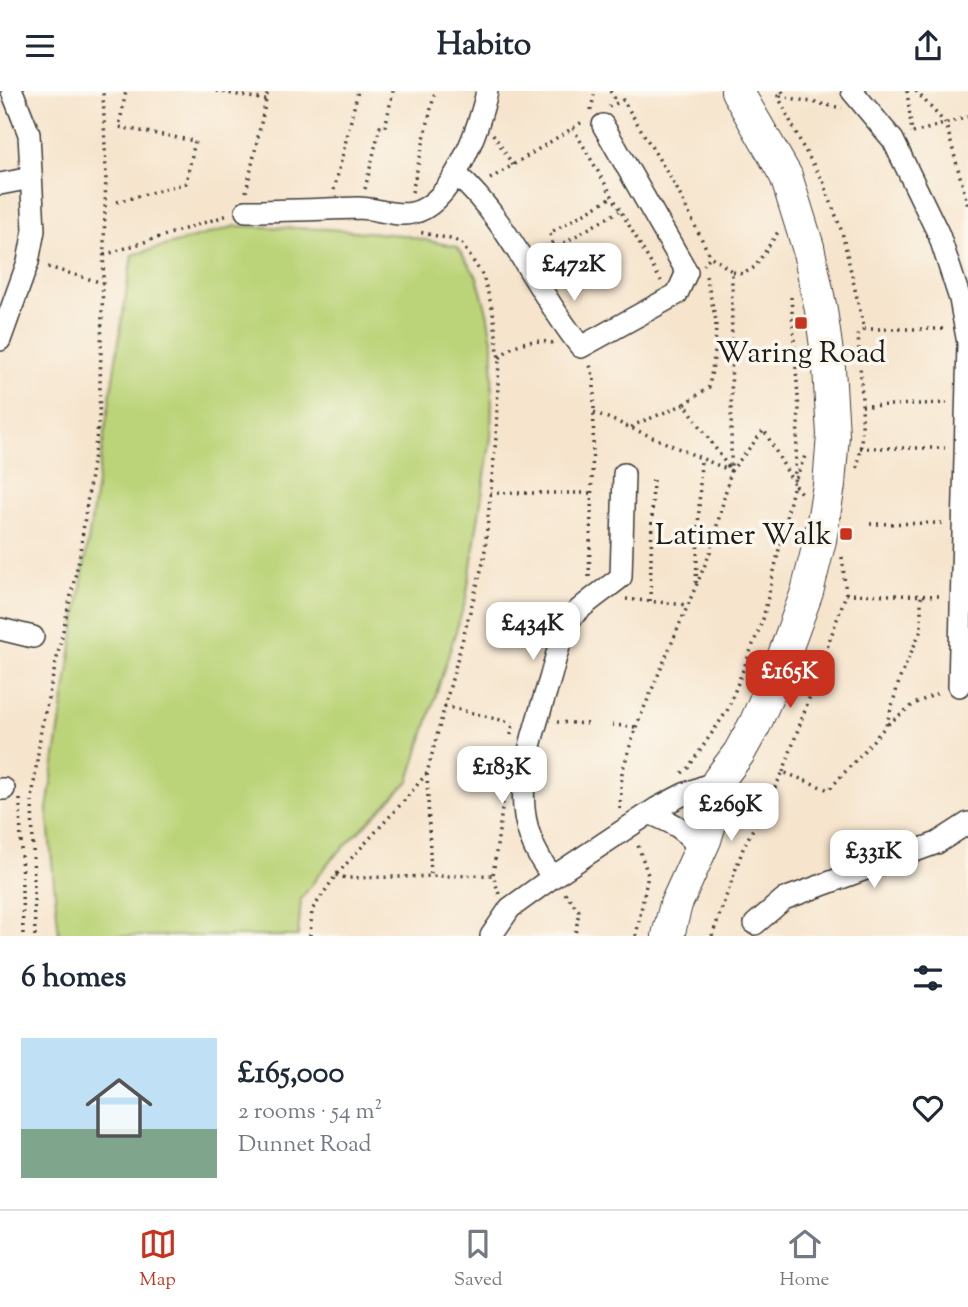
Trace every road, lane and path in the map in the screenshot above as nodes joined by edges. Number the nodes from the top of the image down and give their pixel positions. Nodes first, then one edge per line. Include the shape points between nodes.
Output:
1 (12, 91) edge
2 (103, 91) edge
3 (126, 91) edge
4 (216, 91) edge
5 (268, 91) edge
6 (358, 91) edge
7 (393, 91) edge
8 (435, 91) edge
9 (487, 91) edge
10 (595, 91) edge
11 (610, 91) edge
12 (737, 91) edge
13 (852, 91) edge
14 (907, 91) edge
15 (916, 91) edge
16 (778, 96) dead end
17 (266, 100) junction
18 (617, 102) junction
19 (871, 114) junction
20 (482, 116) junction
21 (600, 116) junction
22 (968, 117) edge
23 (946, 124) junction
24 (573, 128) junction
25 (903, 136) junction
26 (513, 165) junction
27 (456, 174) junction
28 (31, 178) junction
29 (0, 184) edge
30 (333, 190) dead end
31 (479, 194) junction
32 (612, 197) junction
33 (117, 202) dead end
34 (968, 206) edge
35 (360, 208) junction
36 (244, 211) junction
37 (418, 211) junction
38 (619, 211) junction
39 (394, 213) junction
40 (783, 240) dead end
41 (104, 255) junction
42 (710, 256) junction
43 (29, 262) junction
44 (732, 271) junction
45 (103, 283) junction
46 (790, 290) dead end
47 (674, 296) junction
48 (864, 329) dead end
49 (967, 338) edge
50 (0, 340) edge
51 (582, 349) junction
52 (499, 359) junction
53 (966, 403) junction
54 (685, 404) junction
55 (862, 406) dead end
56 (594, 412) junction
57 (630, 429) junction
58 (860, 448) dead end
59 (965, 448) junction
60 (701, 459) junction
61 (730, 471) junction
62 (624, 474) dead end
63 (653, 475) dead end
64 (794, 484) junction
65 (490, 493) junction
66 (590, 493) junction
67 (927, 523) dead end
68 (870, 524) dead end
69 (696, 587) junction
70 (599, 595) junction
71 (689, 605) junction
72 (0, 629) edge
73 (33, 637) dead end
74 (959, 686) joint
75 (444, 706) junction
76 (563, 723) dead end
77 (589, 724) dead end
78 (612, 725) dead end
79 (887, 726) junction
80 (636, 727) junction
81 (511, 738) dead end
82 (783, 772) junction
83 (427, 773) junction
84 (678, 776) dead end
85 (718, 781) junction
86 (8, 792) edge
87 (32, 799) junction
88 (649, 813) junction
89 (968, 823) edge
90 (630, 826) junction
91 (700, 851) junction
92 (496, 853) dead end
93 (336, 875) junction
94 (431, 877) junction
95 (553, 877) junction
96 (755, 924) dead end
97 (23, 936) edge
98 (35, 936) edge
99 (310, 936) edge
100 (491, 936) edge
101 (575, 936) edge
102 (636, 936) edge
103 (668, 936) edge
104 (712, 936) edge

1 - 28 street via 29,134
2 - 41 path
3 - 33 path via 119,127 195,141 187,183
4 - 17 path
5 - 17 path
6 - 30 path
7 - 35 path
8 - 37 path via 412,192
9 - 20 street
10 - 21 path
11 - 18 path
12 - 85 street via 786,176 808,247 829,368 833,435 820,540 807,592 755,723
13 - 19 street
14 - 25 path
15 - 23 path
16 - 19 path
17 - 36 path
18 - 21 path
18 - 42 path via 623,100 676,187
19 - 25 street
20 - 26 path
20 - 27 street
21 - 24 path
21 - 47 street via 687,272
22 - 23 path
23 - 25 path
23 - 34 path
24 - 26 path
24 - 32 path
25 - 49 street via 940,235
26 - 31 path via 486,182
27 - 31 street
27 - 37 street via 430,206
28 - 29 street
28 - 43 street via 34,230
31 - 51 street
32 - 38 path
32 - 38 path via 550,233 552,243 557,247
35 - 36 street
35 - 39 street
36 - 41 path
37 - 39 street
38 - 47 path
39 - 52 path via 402,229 463,244 483,276
40 - 44 path via 781,228 755,267 743,274
41 - 45 path
42 - 44 path
42 - 54 path via 704,264 716,321 715,352 709,387
43 - 45 path
43 - 50 street
44 - 61 path
45 - 87 path via 99,419 79,559 41,730
46 - 64 path via 799,411
47 - 51 street
48 - 49 path
49 - 53 street
51 - 52 path via 535,340 507,350
51 - 56 path via 594,379
52 - 65 path
53 - 55 path
53 - 59 street
54 - 57 path
54 - 61 path
56 - 57 path
56 - 66 path
57 - 60 path
58 - 59 path
59 - 74 street
60 - 61 path
60 - 69 path
61 - 64 path via 764,429
61 - 69 path via 710,553
62 - 70 street via 621,577
63 - 71 path via 650,601
64 - 84 path via 763,619 727,711
65 - 66 path
65 - 75 path via 484,559
66 - 70 path via 589,581
67 - 68 path
69 - 71 path
70 - 95 street via 571,618 523,776 528,837 537,859
71 - 80 path
72 - 73 street
74 - 79 path via 914,704
75 - 81 path via 513,723
75 - 83 path
76 - 77 path
78 - 80 path
79 - 82 path via 829,790
79 - 82 path via 900,678 921,630 921,595 846,594
80 - 90 path via 621,785 620,810
82 - 104 path via 744,846
83 - 93 path
83 - 94 path
85 - 88 street
85 - 91 street via 717,801
86 - 87 path
86 - 97 path
87 - 98 path
88 - 90 street
88 - 91 street via 674,823 690,835
89 - 96 street via 937,843 784,899
90 - 95 street
90 - 102 path via 648,876
91 - 103 street via 676,904
92 - 94 path via 493,875
93 - 94 path via 346,879
93 - 99 path via 312,910
95 - 100 street via 510,908
95 - 101 path via 579,911

